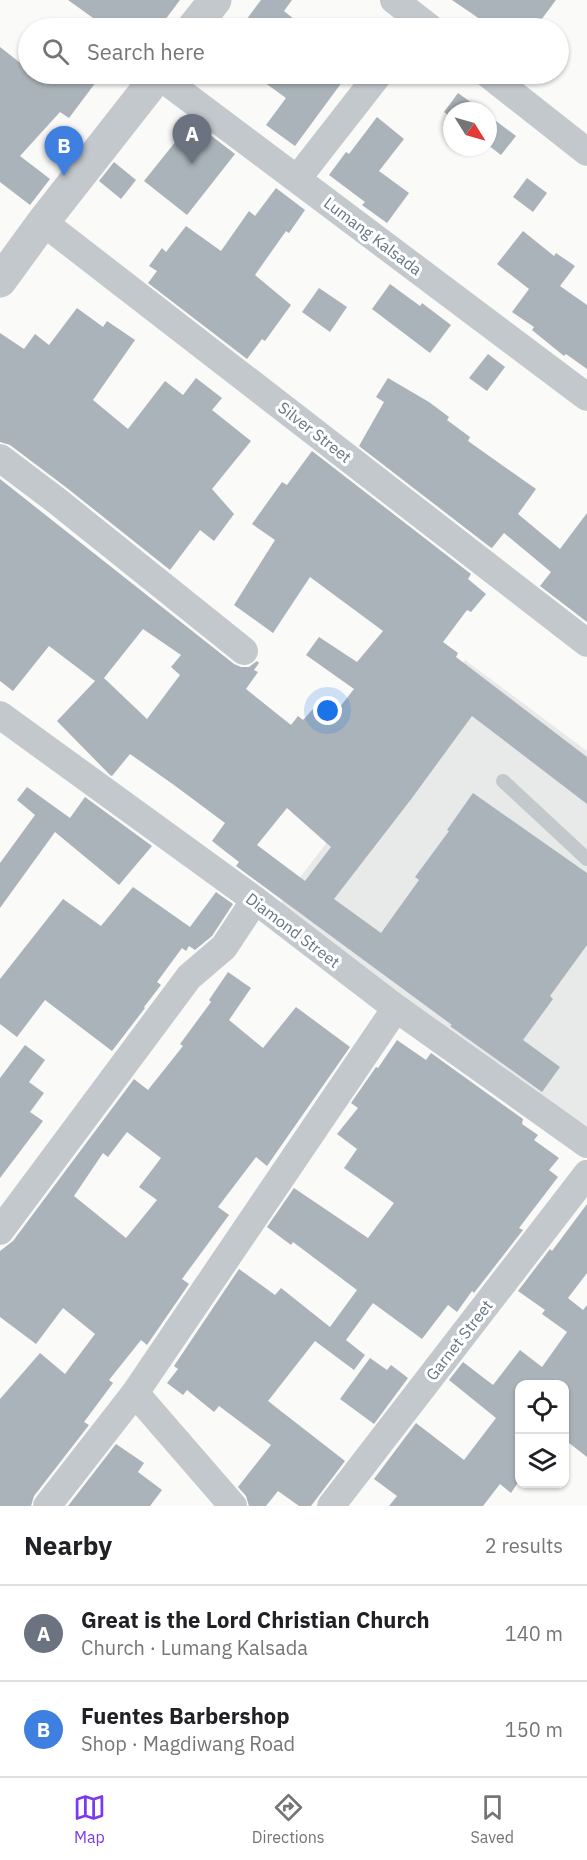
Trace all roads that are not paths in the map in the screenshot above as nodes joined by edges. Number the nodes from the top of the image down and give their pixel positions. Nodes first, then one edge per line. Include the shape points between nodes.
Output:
1 (215, 0) edge
2 (394, 0) edge
3 (201, 18) edge
4 (413, 18) edge
5 (151, 84) edge
6 (172, 84) edge
7 (372, 84) edge
8 (501, 84) edge
9 (587, 152) edge
10 (297, 179) junction
11 (43, 222) junction
12 (0, 281) edge
13 (587, 397) edge
14 (0, 458) edge
15 (587, 643) edge
16 (244, 651) dead end
17 (0, 715) edge
18 (503, 781) dead end
19 (587, 859) edge
20 (255, 900) junction
21 (396, 1008) junction
22 (587, 1144) edge
23 (587, 1174) edge
24 (0, 1231) edge
25 (135, 1393) junction
26 (47, 1506) edge
27 (233, 1506) edge
28 (332, 1506) edge

1 - 3 street
2 - 4 street
5 - 11 street
6 - 10 street, Lumang Kalsada
7 - 10 street
8 - 9 street
10 - 13 street, Lumang Kalsada
11 - 12 street
11 - 15 street, Silver Street
14 - 16 street
17 - 20 street, Diamond Street
18 - 19 lane
20 - 21 street, Diamond Street
20 - 24 street via 224,947 189,977
21 - 22 street, Diamond Street
21 - 25 street
23 - 28 street, Garnet Street
25 - 26 street
25 - 27 street

